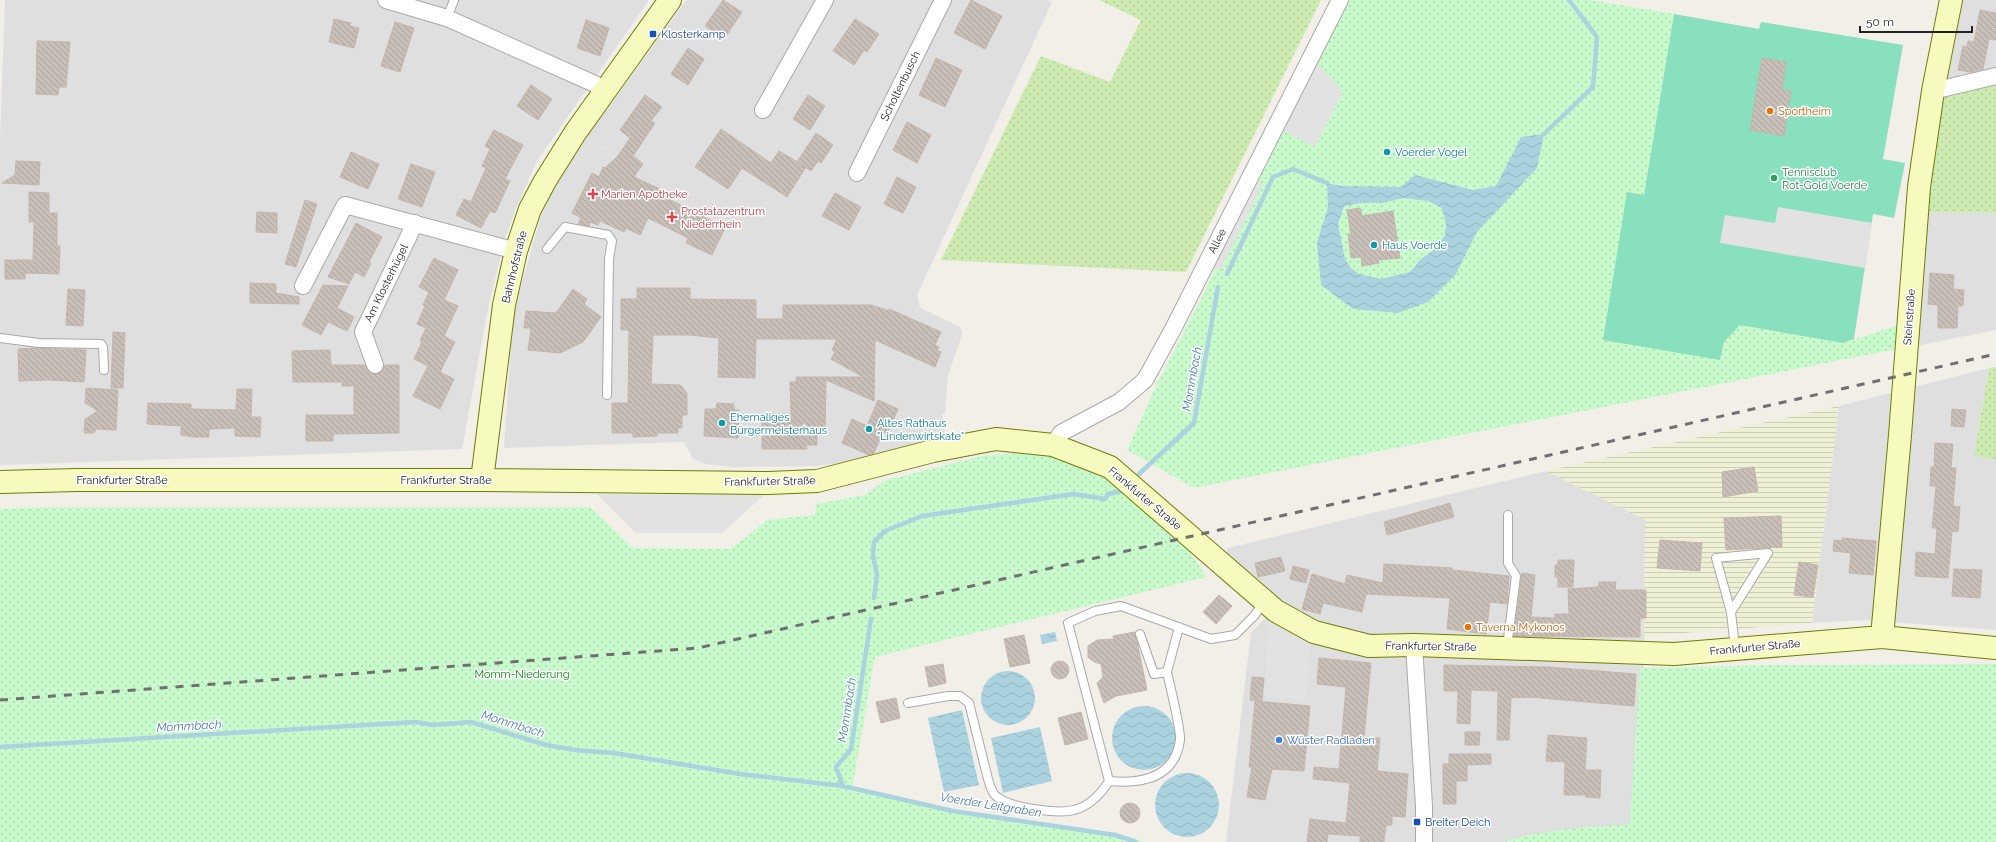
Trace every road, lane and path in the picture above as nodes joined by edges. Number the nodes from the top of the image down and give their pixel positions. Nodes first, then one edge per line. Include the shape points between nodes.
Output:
1 (386, 0) edge
2 (454, 0) edge
3 (670, 0) edge
4 (825, 0) edge
5 (943, 0) edge
6 (1340, 0) edge
7 (1951, 0) edge
8 (447, 18) junction
9 (1996, 76) edge
10 (606, 89) junction
11 (1934, 91) junction
12 (763, 110) dead end
13 (857, 173) dead end
14 (415, 223) junction
15 (547, 250) dead end
16 (516, 251) junction
17 (303, 286) dead end
18 (0, 338) edge
19 (375, 365) dead end
20 (104, 370) dead end
21 (607, 395) dead end
22 (1053, 445) junction
23 (482, 480) junction
24 (0, 482) edge
25 (1508, 515) dead end
26 (1264, 602) junction
27 (1731, 612) junction
28 (1179, 627) junction
29 (1140, 634) dead end
30 (1882, 637) junction
31 (1414, 645) junction
32 (1508, 648) junction
33 (1996, 648) edge
34 (1735, 649) junction
35 (1167, 672) junction
36 (908, 703) dead end
37 (1109, 781) junction
38 (1424, 842) edge

1 - 8 street
2 - 8 lane
3 - 10 main road, Bahnhofstraße
4 - 12 street
5 - 13 street, Scholtenbusch
6 - 22 street, Allee via 1145,380 1119,402 1061,433
7 - 11 main road, Steinstraße
8 - 10 street
9 - 11 street
10 - 16 main road, Bahnhofstraße via 545,181 530,209
11 - 30 main road, Steinstraße via 1919,187
14 - 16 street
14 - 17 street via 345,205
14 - 19 street, Am Klosterhügel via 363,332
15 - 21 lane via 565,227 608,235 612,241 609,259
16 - 23 main road, Bahnhofstraße via 504,305
18 - 20 lane via 39,343 101,344
22 - 23 main road, Frankfurter Straße via 996,439 934,451 817,481 768,483
22 - 26 main road, Frankfurter Straße via 1110,467
23 - 24 main road, Frankfurter Straße
25 - 32 lane via 1508,563 1516,576
26 - 28 lane via 1235,635 1211,640
26 - 31 main road, Frankfurter Straße via 1314,632 1369,646
27 - 27 lane via 1716,558 1768,553 1751,579
27 - 34 lane
28 - 35 lane
28 - 37 lane via 1121,606 1095,611 1068,623
29 - 35 lane via 1154,674
30 - 33 main road, Frankfurter Straße
30 - 34 main road, Frankfurter Straße
31 - 32 main road, Frankfurter Straße
31 - 38 street
32 - 34 main road, Frankfurter Straße via 1674,654
35 - 37 lane via 1180,738 1176,756 1162,773 1150,778 1125,783
36 - 37 lane via 948,696 960,696 969,703 992,790 996,796 1012,805 1038,810 1074,810 1092,801

